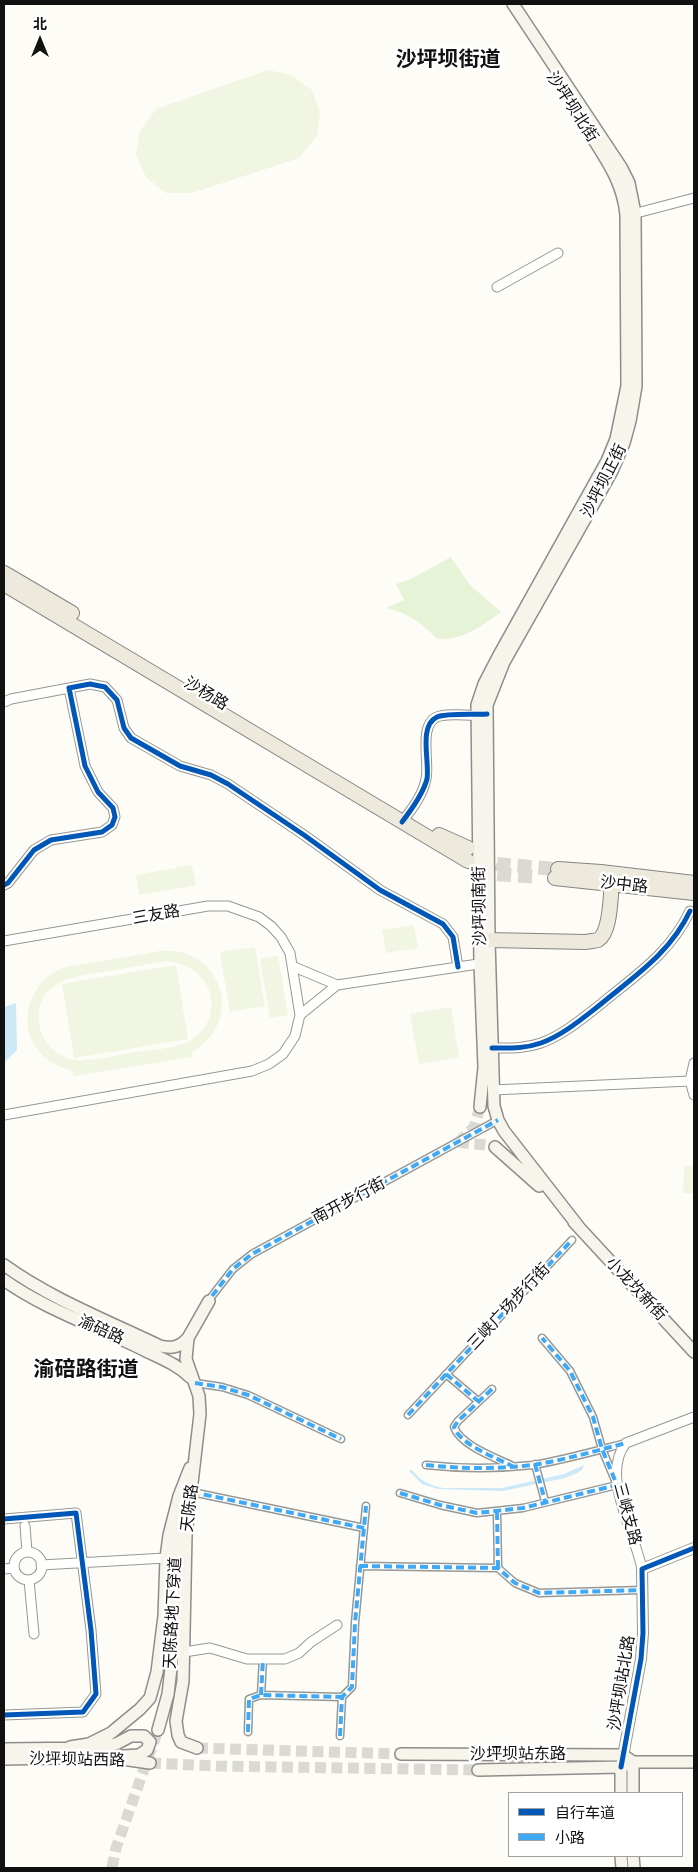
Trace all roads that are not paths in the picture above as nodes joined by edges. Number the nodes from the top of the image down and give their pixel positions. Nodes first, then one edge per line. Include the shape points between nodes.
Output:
1 (505, 4) edge
2 (513, 4) edge
3 (694, 198) edge
4 (631, 214) junction
5 (558, 253) dead end
6 (497, 287) dead end
7 (4, 573) edge
8 (4, 584) edge
9 (69, 688) junction
10 (4, 702) edge
11 (482, 715) junction
12 (405, 819) junction
13 (468, 855) tunnel mouth
14 (694, 883) edge
15 (612, 884) junction
16 (4, 885) edge
17 (694, 893) edge
18 (690, 911) dead end
19 (488, 940) junction
20 (4, 941) edge
21 (485, 964) junction
22 (292, 966) junction
23 (458, 967) junction
24 (337, 985) junction
25 (300, 1015) junction
26 (492, 1048) junction
27 (694, 1063) edge
28 (690, 1081) junction
29 (493, 1090) junction
30 (694, 1095) edge
31 (480, 1107) tunnel mouth
32 (4, 1115) edge
33 (498, 1120) junction
34 (495, 1147) tunnel mouth
35 (578, 1226) junction
36 (572, 1240) dead end
37 (4, 1265) edge
38 (4, 1280) edge
39 (210, 1298) joint
40 (188, 1338) junction
41 (542, 1338) dead end
42 (694, 1352) edge
43 (446, 1374) junction
44 (195, 1383) junction
45 (492, 1389) dead end
46 (478, 1401) junction
47 (408, 1415) dead end
48 (694, 1417) edge
49 (199, 1437) junction
50 (341, 1439) dead end
51 (626, 1443) junction
52 (602, 1449) junction
53 (535, 1464) junction
54 (426, 1465) dead end
55 (514, 1467) junction
56 (617, 1485) junction
57 (192, 1492) junction
58 (400, 1493) dead end
59 (545, 1501) junction
60 (366, 1506) dead end
61 (497, 1512) junction
62 (4, 1519) edge
63 (26, 1526) dead end
64 (364, 1528) junction
65 (694, 1548) edge
66 (27, 1552) junction
67 (166, 1558) junction
68 (83, 1562) junction
69 (41, 1565) junction
70 (360, 1566) junction
71 (14, 1568) junction
72 (498, 1568) junction
73 (4, 1569) edge
74 (642, 1569) junction
75 (29, 1580) junction
76 (643, 1590) junction
77 (337, 1625) dead end
78 (34, 1634) dead end
79 (184, 1652) junction
80 (263, 1659) junction
81 (261, 1695) junction
82 (342, 1697) junction
83 (4, 1715) edge
84 (158, 1730) tunnel mouth
85 (248, 1732) dead end
86 (340, 1736) dead end
87 (70, 1747) junction
88 (197, 1748) tunnel mouth
89 (4, 1749) edge
90 (401, 1754) tunnel mouth
91 (623, 1755) junction
92 (108, 1757) junction
93 (4, 1759) edge
94 (634, 1762) junction
95 (694, 1762) edge
96 (150, 1763) tunnel mouth
97 (621, 1767) junction
98 (478, 1770) tunnel mouth
99 (621, 1792) edge
100 (633, 1792) edge

1 - 4 main road, 沙坪坝北街 via 616,176
2 - 4 main road, 沙坪坝北街 via 621,167 629,183
3 - 4 street
4 - 11 main road, 沙坪坝正街 via 636,386 624,443 612,471 504,662
5 - 6 street
7 - 12 main road, 沙杨路
8 - 12 main road, 沙杨路
9 - 10 street
9 - 16 street via 85,766 98,792 113,808 115,817 112,825 102,832 51,840 34,850
9 - 23 street via 90,684 105,687 117,700 124,728 131,738 180,766 228,784 380,890 443,924 453,937
11 - 12 street via 438,716 432,721 427,728 427,777 422,792
11 - 19 main road, 沙坪坝南街
11 - 21 main road, 沙坪坝南街
12 - 13 main road via 447,840
14 - 15 main road, 沙中路 via 601,872 555,873
15 - 17 main road, 沙中路
15 - 19 main road via 608,924 597,940
18 - 26 street via 681,930 657,958 589,1014 542,1042 522,1048
19 - 21 main road, 沙坪坝南街
20 - 22 street, 三友路 via 208,906 228,906 259,917 271,926 290,953
21 - 23 street
21 - 26 main road, 沙坪坝南街
21 - 31 main road, 沙坪坝南街 via 484,1067
22 - 24 street
22 - 25 street
23 - 24 street
24 - 25 street
25 - 32 street via 295,1036 283,1054 252,1072
26 - 29 main road, 沙坪坝南街
27 - 28 street
28 - 29 street
28 - 30 street
29 - 33 main road, 沙坪坝南街
33 - 35 main road, 小龙坎新街
33 - 39 street, 南开步行街 via 252,1254 232,1269
34 - 35 main road, 小龙坎新街
35 - 42 main road, 小龙坎新街
36 - 43 street, 三峡广场步行街
37 - 40 main road, 渝碚路 via 23,1279 160,1346 170,1348
38 - 44 main road, 渝碚路 via 57,1310 178,1367
39 - 40 main road
40 - 44 main road, 天陈路 via 186,1359
41 - 52 street via 570,1371 592,1417
43 - 46 street
43 - 47 street, 三峡广场步行街
44 - 49 main road, 天陈路 via 199,1396
44 - 50 street via 248,1395
45 - 46 street
46 - 55 street via 458,1421 454,1428 456,1434
48 - 51 street
49 - 57 main road, 天陈路
49 - 67 main road via 173,1520
49 - 84 main road, 天陈路地下穿道 via 178,1534 173,1651 168,1694
51 - 52 street
51 - 56 street, 三峡支路 via 617,1464
52 - 53 street
52 - 56 street
53 - 55 street
53 - 59 street
54 - 55 street via 482,1469
56 - 59 street
56 - 74 street, 三峡支路
57 - 64 street
57 - 79 main road, 天陈路 via 186,1535
58 - 61 street via 477,1513
59 - 61 street
60 - 64 street
61 - 72 street
62 - 68 street via 76,1513
63 - 66 street
64 - 70 street
65 - 74 street
66 - 69 street via 37,1556
66 - 71 street via 15,1560
67 - 68 street
67 - 87 main road via 164,1616 157,1672 150,1698 111,1733 89,1744
68 - 69 street
68 - 83 street via 96,1694 83,1712
69 - 75 street via 36,1577
70 - 72 street
70 - 82 street via 352,1687
71 - 73 street
71 - 75 street via 17,1575
72 - 76 street via 515,1583 539,1593
74 - 76 street, 沙坪坝站北路
75 - 78 street
76 - 91 street, 沙坪坝站北路 via 641,1658
77 - 80 street via 285,1659
79 - 80 street via 210,1648 235,1656
79 - 88 main road, 天陈路 via 176,1721 181,1742
80 - 81 street
81 - 82 street
81 - 85 street via 250,1699
82 - 86 street
87 - 89 main road, 沙坪坝站西路
87 - 92 main road via 104,1747 136,1735 144,1736 150,1742 147,1750 139,1755
90 - 91 main road, 沙坪坝站东路
91 - 94 main road
91 - 97 street, 沙坪坝站北路
92 - 93 main road, 沙坪坝站西路
92 - 96 main road, 沙坪坝站西路
94 - 95 main road, 沙坪坝站东路
94 - 97 main road, 沙坪坝站东路
94 - 100 main road
97 - 98 main road, 沙坪坝站东路
97 - 99 main road

